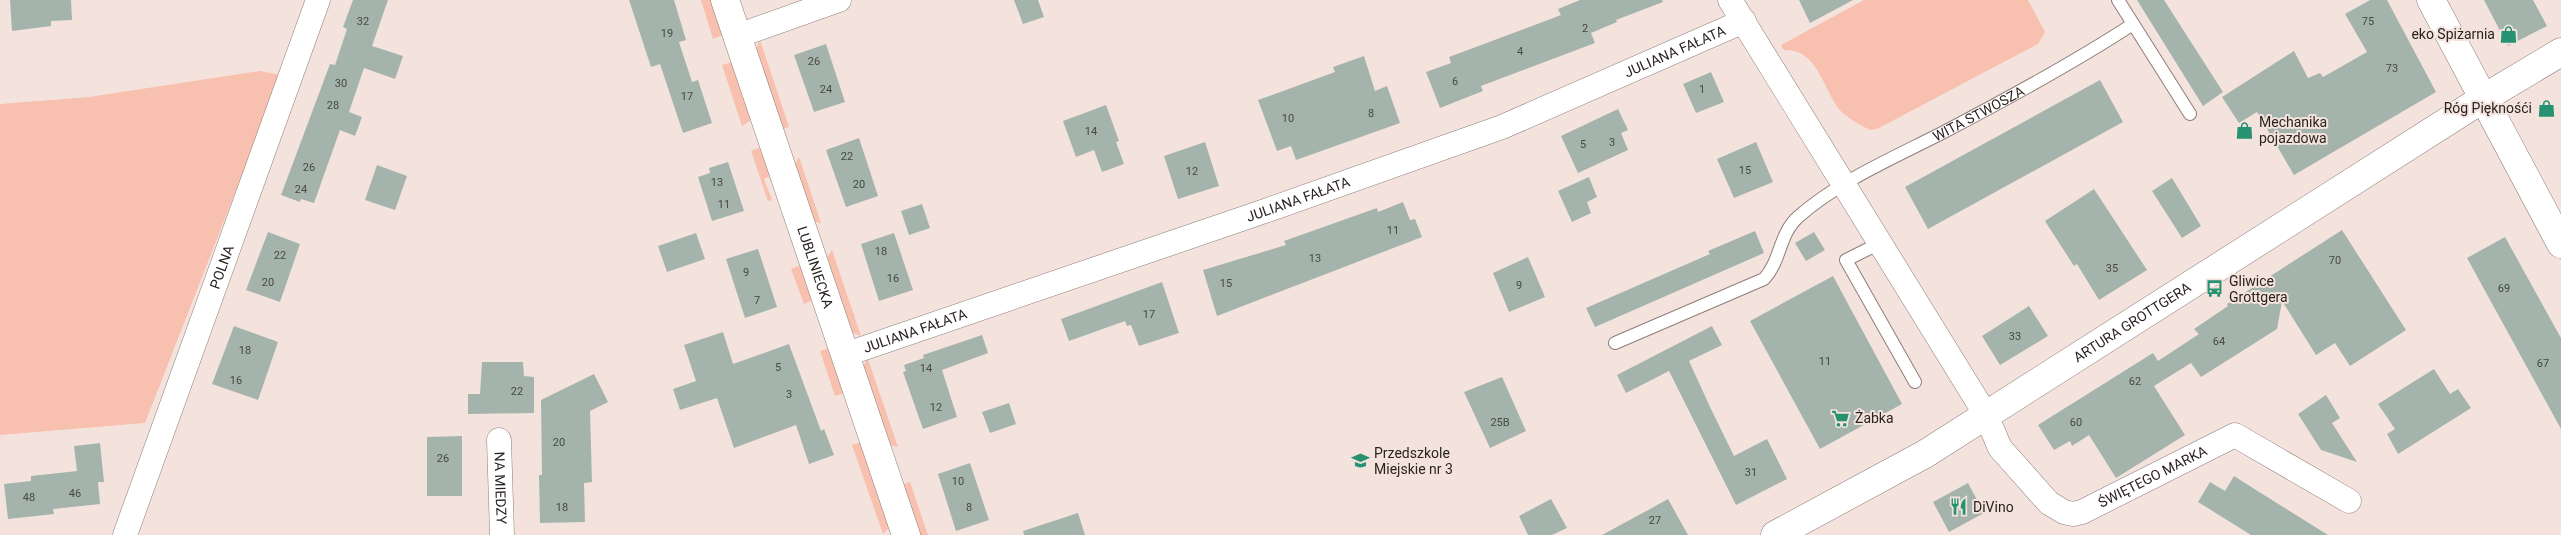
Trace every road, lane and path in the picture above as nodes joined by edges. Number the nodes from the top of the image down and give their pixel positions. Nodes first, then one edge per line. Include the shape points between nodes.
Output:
1 (318, 0) edge
2 (725, 0) edge
3 (839, 0) edge
4 (1730, 0) edge
5 (2118, 0) edge
6 (2431, 0) edge
7 (1744, 21) junction
8 (2133, 24) junction
9 (736, 36) junction
10 (2561, 52) edge
11 (2484, 98) junction
12 (2190, 114) dead end
13 (1845, 185) junction
14 (1880, 243) junction
15 (2561, 244) edge
16 (1615, 343) dead end
17 (844, 355) junction
18 (1915, 382) dead end
19 (1986, 415) junction
20 (499, 440) dead end
21 (2349, 501) dead end
22 (125, 535) edge
23 (502, 535) edge
24 (906, 535) edge
25 (1775, 535) edge

1 - 22 street, POLNA
2 - 9 street, LUBLINIECKA
3 - 9 street
4 - 7 street
5 - 8 lane
6 - 11 street
7 - 13 street
7 - 17 street, JULIANA FAŁATA via 1502,127
8 - 12 lane
8 - 13 lane, WITA STWOSZA via 1979,114
9 - 17 street, LUBLINIECKA
10 - 11 street, ARTURA GROTTGERA
11 - 15 street
11 - 19 street, ARTURA GROTTGERA
13 - 14 street
13 - 16 lane, WITA STWOSZA via 1790,226 1773,269 1764,279
14 - 18 lane via 1846,260
14 - 19 street
17 - 24 street, LUBLINIECKA
19 - 21 street, ŚWIĘTEGO MARKA via 2000,448 2014,466 2049,504 2064,512 2082,512 2235,435
19 - 25 street, ARTURA GROTTGERA via 1925,454
20 - 23 street, NA MIEDZY

